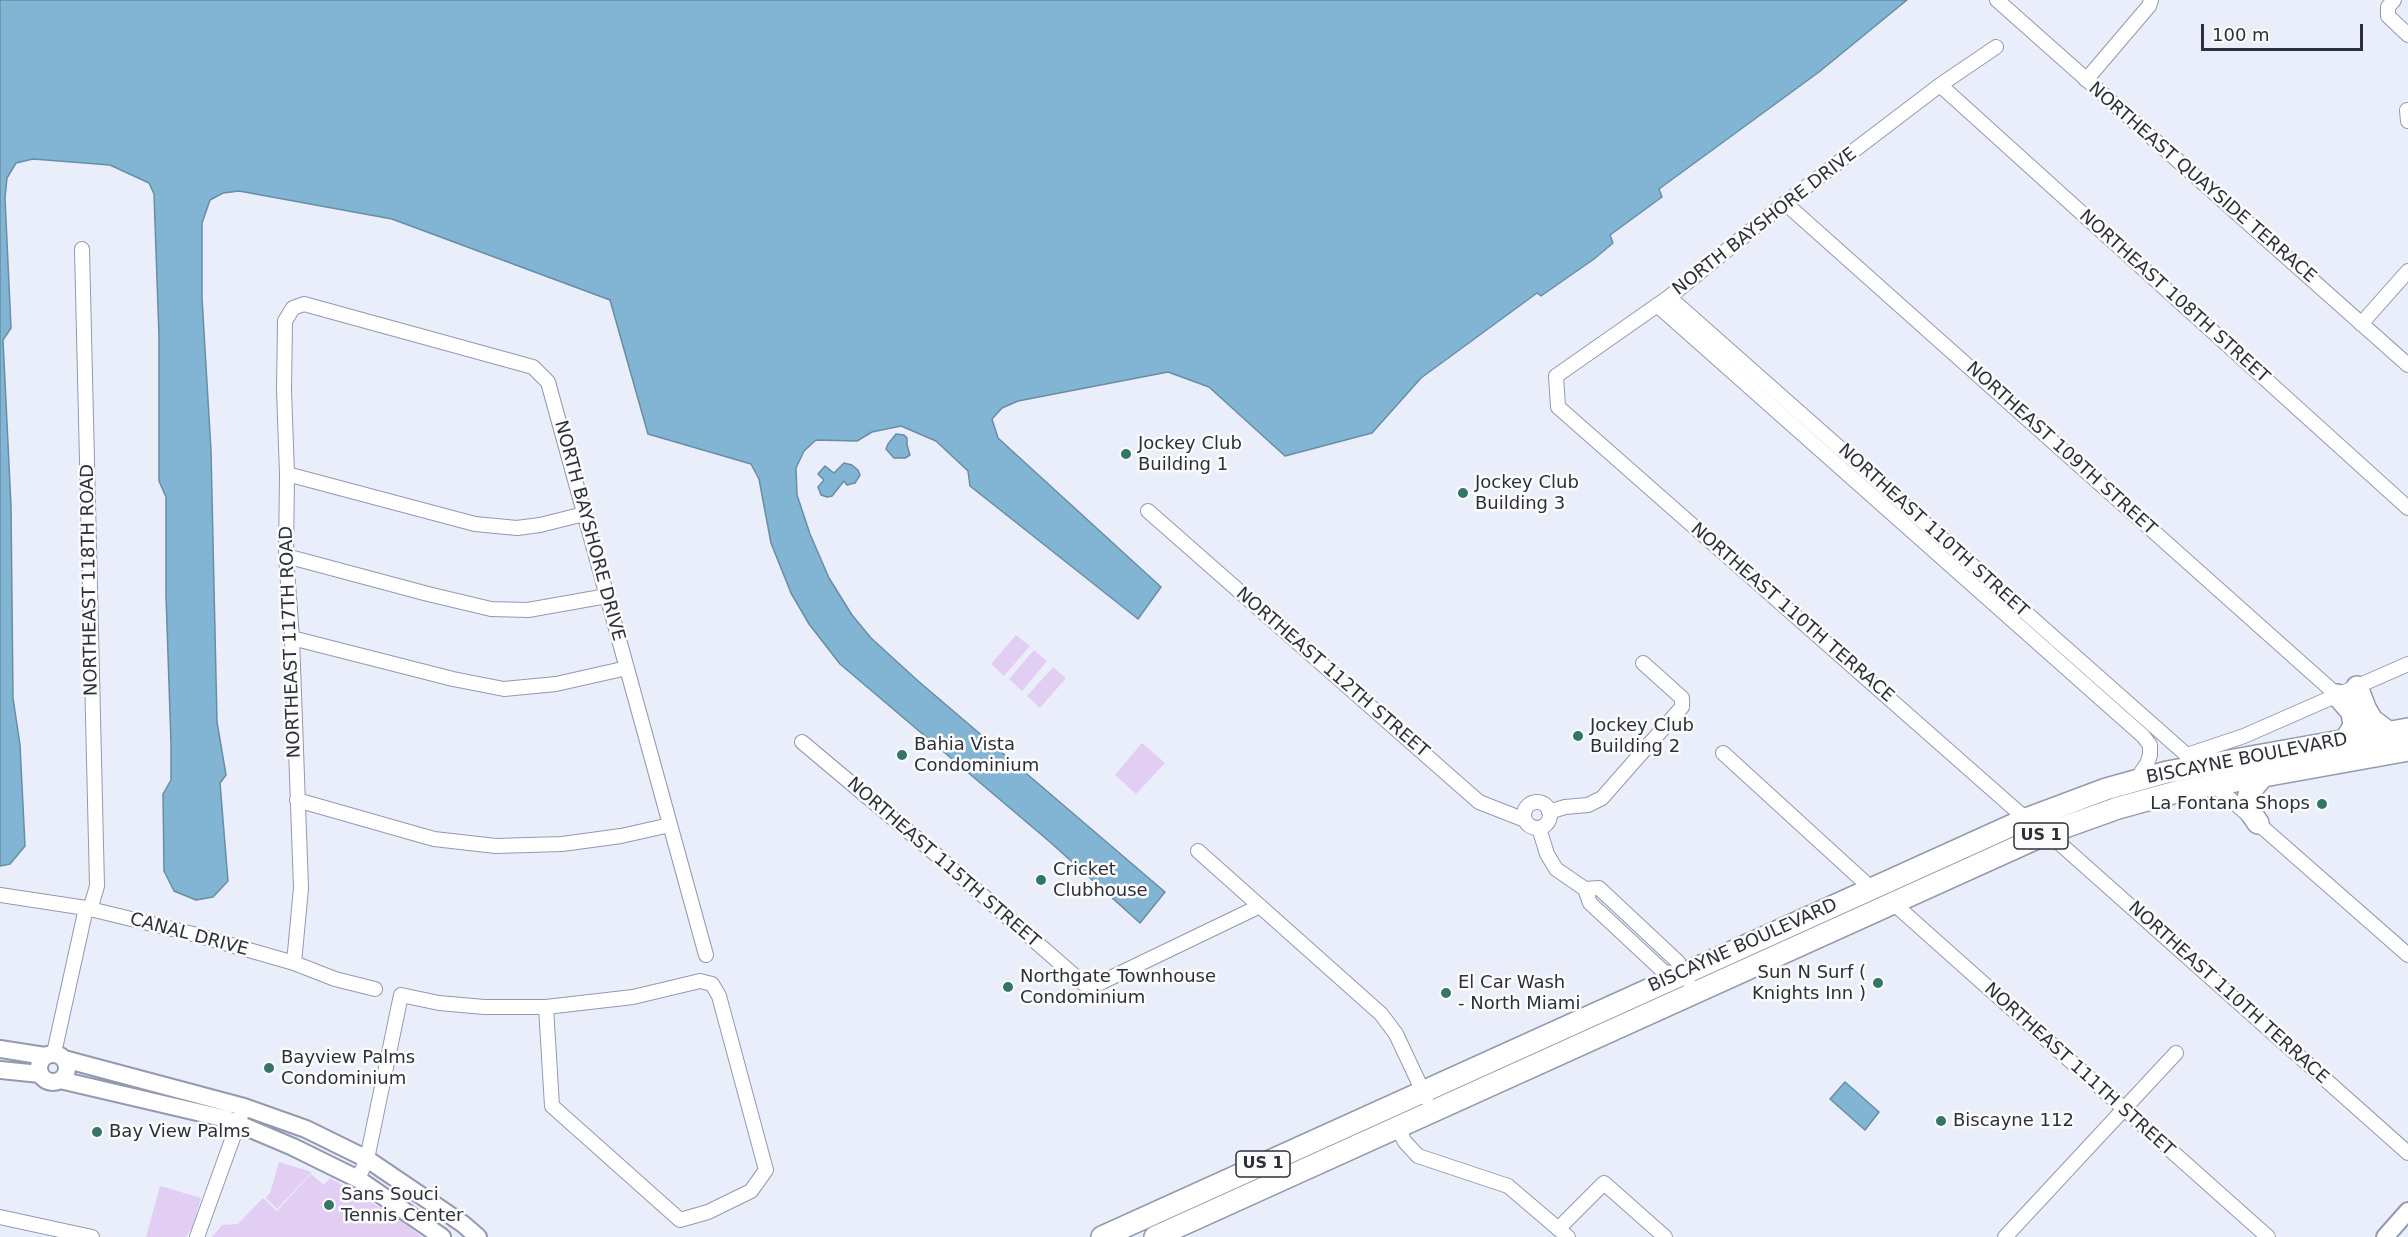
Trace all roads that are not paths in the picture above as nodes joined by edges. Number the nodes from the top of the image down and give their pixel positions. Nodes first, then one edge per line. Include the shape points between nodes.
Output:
1 (1997, 0) edge
2 (2151, 0) edge
3 (2394, 0) edge
4 (2408, 35) edge
5 (1996, 47) dead end
6 (2086, 80) junction
7 (1940, 85) junction
8 (1785, 203) junction
9 (82, 249) dead end
10 (2408, 271) edge
11 (1669, 297) junction
12 (1657, 305) junction
13 (285, 321) joint
14 (2361, 324) junction
15 (2408, 365) edge
16 (1558, 407) joint
17 (287, 474) junction
18 (2408, 508) edge
19 (1148, 511) dead end
20 (584, 514) junction
21 (286, 556) junction
22 (607, 596) junction
23 (292, 638) junction
24 (1643, 663) dead end
25 (2408, 664) edge
26 (627, 668) junction
27 (2357, 687) junction
28 (2337, 695) junction
29 (2398, 730) edge
30 (2346, 739) junction
31 (802, 742) dead end
32 (1723, 753) dead end
33 (2404, 754) edge
34 (2192, 760) junction
35 (2264, 775) junction
36 (2135, 780) junction
37 (2213, 784) junction
38 (297, 800) junction
39 (1549, 812) junction
40 (2026, 819) junction
41 (1525, 820) junction
42 (2258, 822) junction
43 (670, 825) junction
44 (1539, 828) junction
45 (2048, 833) junction
46 (1198, 851) dead end
47 (1585, 889) junction
48 (1872, 889) junction
49 (0, 895) edge
50 (1892, 902) junction
51 (1260, 906) junction
52 (88, 909) junction
53 (1622, 909) junction
54 (1609, 921) junction
55 (706, 955) dead end
56 (2408, 955) edge
57 (294, 963) junction
58 (1682, 974) junction
59 (375, 989) dead end
60 (1697, 991) junction
61 (546, 1007) junction
62 (0, 1049) edge
63 (2176, 1053) dead end
64 (54, 1056) junction
65 (0, 1070) edge
66 (40, 1074) junction
67 (60, 1080) junction
68 (1428, 1101) junction
69 (244, 1107) junction
70 (2124, 1111) junction
71 (238, 1124) junction
72 (1397, 1127) junction
73 (2408, 1153) edge
74 (367, 1159) junction
75 (358, 1179) junction
76 (1175, 1204) junction
77 (2408, 1211) edge
78 (0, 1217) edge
79 (1563, 1233) edge
80 (1159, 1236) edge
81 (92, 1237) edge
82 (197, 1237) edge
83 (442, 1237) edge
84 (478, 1237) edge
85 (1102, 1237) edge
86 (1665, 1237) edge
87 (2005, 1237) edge
88 (2268, 1237) edge
89 (2385, 1237) edge

1 - 6 street, NORTHEAST QUAYSIDE TERRACE
2 - 6 street
3 - 4 street via 2388,7 2388,16
5 - 7 street, NORTH BAYSHORE DRIVE
6 - 14 street, NORTHEAST QUAYSIDE TERRACE
7 - 8 street, NORTH BAYSHORE DRIVE
7 - 18 street, NORTHEAST 108TH STREET
8 - 11 street, NORTH BAYSHORE DRIVE
8 - 28 street, NORTHEAST 109TH STREET
9 - 52 street, NORTHEAST 118TH ROAD via 97,885
10 - 14 street
11 - 12 street, NORTH BAYSHORE DRIVE
11 - 34 street, NORTHEAST 110TH STREET
12 - 16 street, NORTH BAYSHORE DRIVE via 1556,376
12 - 36 street, NORTHEAST 110TH STREET via 2144,736 2150,745 2150,755
13 - 17 street, NORTHEAST 117TH ROAD
13 - 20 street, NORTH BAYSHORE DRIVE via 292,308 304,304 533,367 548,382
14 - 15 street, NORTHEAST QUAYSIDE TERRACE
16 - 40 street, NORTHEAST 110TH TERRACE
17 - 20 street via 475,524 517,528
17 - 21 street, NORTHEAST 117TH ROAD
19 - 41 street, NORTHEAST 112TH STREET via 1479,802
20 - 22 street, NORTH BAYSHORE DRIVE
21 - 22 street via 491,609 528,610
21 - 23 street, NORTHEAST 117TH ROAD
22 - 26 street, NORTH BAYSHORE DRIVE
23 - 26 street via 504,689 556,684
23 - 38 street, NORTHEAST 117TH ROAD
24 - 39 street via 1682,698 1682,707 1602,798 1588,805
25 - 27 street
26 - 43 street, NORTH BAYSHORE DRIVE
27 - 28 street
27 - 29 main road via 2372,720
28 - 30 main road via 2352,712 2354,726
28 - 34 street
29 - 30 main road, BISCAYNE BOULEVARD / US 1
30 - 34 main road, BISCAYNE BOULEVARD / US 1
31 - 51 street, NORTHEAST 115TH STREET via 1084,984 1102,982
32 - 48 street
33 - 35 main road, BISCAYNE BOULEVARD / US 1
34 - 36 main road, BISCAYNE BOULEVARD / US 1
35 - 37 main road, BISCAYNE BOULEVARD / US 1
35 - 42 main road via 2248,799 2249,810
36 - 40 main road, BISCAYNE BOULEVARD / US 1
37 - 42 street
37 - 45 main road, BISCAYNE BOULEVARD / US 1 via 2127,805
38 - 43 street via 434,839 496,846 562,844
38 - 57 street, NORTHEAST 117TH ROAD via 301,888
39 - 41 street via 1545,805 1533,803 1526,808
39 - 44 street via 1548,820
40 - 48 main road, BISCAYNE BOULEVARD / US 1
41 - 44 street
42 - 56 street
43 - 55 street, NORTH BAYSHORE DRIVE
44 - 47 street via 1556,869
45 - 50 main road, BISCAYNE BOULEVARD / US 1
45 - 73 street, NORTHEAST 110TH TERRACE
46 - 51 street
47 - 53 street via 1599,888
47 - 54 street via 1590,903
48 - 58 main road, BISCAYNE BOULEVARD / US 1
49 - 52 street, CANAL DRIVE
50 - 60 main road, BISCAYNE BOULEVARD / US 1
50 - 70 street, NORTHEAST 111TH STREET
51 - 68 street via 1381,1014 1396,1034
52 - 57 street, CANAL DRIVE
52 - 64 street, NORTHEAST 118TH ROAD
53 - 54 street
53 - 58 street via 1678,962
54 - 58 street via 1665,972
57 - 59 street, CANAL DRIVE
58 - 60 street
58 - 68 main road, BISCAYNE BOULEVARD / US 1
60 - 68 main road, BISCAYNE BOULEVARD / US 1
61 - 61 street via 552,1106 680,1220 708,1212 751,1191 766,1170 720,996 712,984 700,981 633,997
61 - 74 street via 484,1007 401,995
62 - 64 street
63 - 70 street
64 - 66 street via 40,1062
64 - 67 street via 67,1071
64 - 69 street
65 - 66 street
66 - 67 street via 51,1082
67 - 71 street
68 - 72 main road, BISCAYNE BOULEVARD / US 1
68 - 76 main road, BISCAYNE BOULEVARD / US 1
69 - 71 street
69 - 74 street via 306,1129
70 - 87 street
70 - 88 street, NORTHEAST 111TH STREET
71 - 75 street
71 - 82 street
72 - 79 street via 1418,1155 1508,1186
72 - 80 main road, BISCAYNE BOULEVARD / US 1
74 - 75 street
74 - 84 street
75 - 83 street
76 - 80 main road via 1163,1220
76 - 85 main road, BISCAYNE BOULEVARD / US 1
77 - 89 street
78 - 81 street
79 - 86 street via 1604,1183

